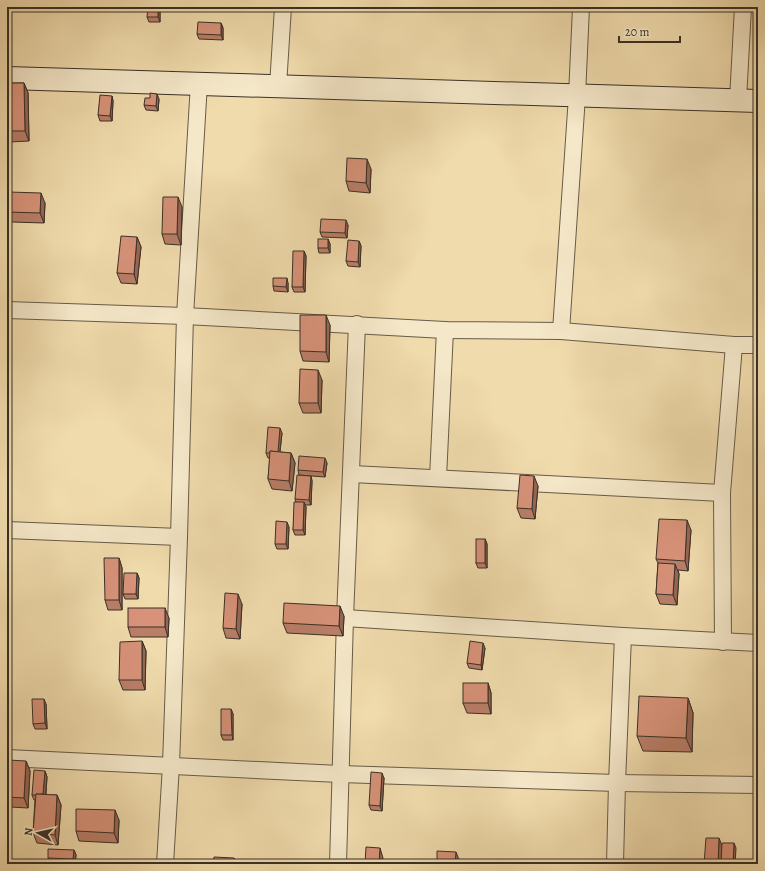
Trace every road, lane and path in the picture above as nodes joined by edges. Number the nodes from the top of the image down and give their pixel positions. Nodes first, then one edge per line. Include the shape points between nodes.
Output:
1 (283, 7) edge
2 (581, 7) edge
3 (744, 7) edge
4 (7, 78) edge
5 (199, 84) junction
6 (278, 86) junction
7 (577, 96) junction
8 (748, 101) edge
9 (7, 310) edge
10 (185, 316) junction
11 (357, 324) junction
12 (445, 330) junction
13 (561, 332) junction
14 (758, 344) edge
15 (734, 345) junction
16 (352, 474) junction
17 (438, 478) junction
18 (722, 493) junction
19 (7, 530) edge
20 (179, 537) junction
21 (345, 618) junction
22 (623, 636) junction
23 (723, 642) junction
24 (758, 643) edge
25 (7, 758) edge
26 (171, 765) junction
27 (340, 774) junction
28 (617, 783) junction
29 (758, 785) edge
30 (165, 864) edge
31 (338, 864) edge
32 (615, 864) edge

1 - 6 street
2 - 7 street
3 - 8 street
4 - 5 street
5 - 6 street
5 - 10 street
6 - 7 street
7 - 8 street
7 - 13 street
9 - 10 street
10 - 11 street
10 - 20 street
11 - 12 street
11 - 16 street
12 - 13 street
12 - 17 street
13 - 15 street
14 - 15 street
15 - 18 street
16 - 17 street
16 - 21 street
17 - 18 street
18 - 23 street
19 - 20 street
20 - 26 street
21 - 22 street
21 - 27 street
22 - 23 street
22 - 28 street
23 - 24 street
25 - 26 street
26 - 27 street
26 - 30 street
27 - 28 street
27 - 31 street
28 - 29 street
28 - 32 street

